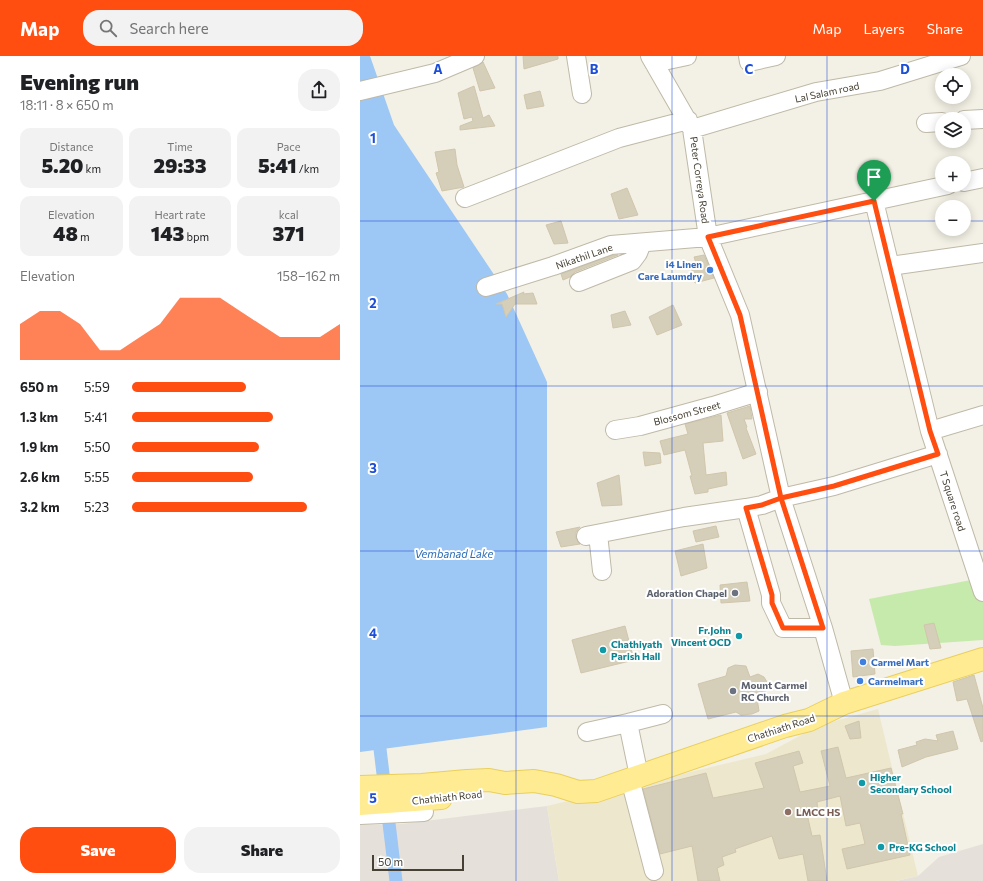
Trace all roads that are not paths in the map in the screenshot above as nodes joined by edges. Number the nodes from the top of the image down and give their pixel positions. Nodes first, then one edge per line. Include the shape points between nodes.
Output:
1 (475, 56) edge
2 (576, 56) edge
3 (687, 56) edge
4 (748, 56) edge
5 (776, 56) edge
6 (961, 56) edge
7 (652, 60) edge
8 (360, 91) edge
9 (582, 94) dead end
10 (983, 119) edge
11 (971, 120) edge
12 (690, 124) junction
13 (983, 178) edge
14 (971, 181) edge
15 (935, 188) edge
16 (465, 198) dead end
17 (874, 201) junction
18 (708, 237) junction
19 (642, 243) junction
20 (983, 253) edge
21 (890, 266) junction
22 (579, 282) dead end
23 (486, 287) dead end
24 (758, 392) junction
25 (983, 416) edge
26 (615, 430) dead end
27 (930, 431) junction
28 (938, 454) junction
29 (781, 498) junction
30 (746, 508) junction
31 (602, 571) dead end
32 (983, 592) edge
33 (823, 628) junction
34 (983, 659) edge
35 (844, 703) junction
36 (663, 714) dead end
37 (628, 723) junction
38 (587, 732) dead end
39 (635, 777) junction
40 (366, 802) edge
41 (654, 871) dead end

1 - 8 street via 435,73
2 - 9 street
3 - 7 street
4 - 5 street via 749,62
6 - 12 street, Lal Salam road via 880,81 816,92
7 - 12 street, Peter Correya Road
10 - 11 street
12 - 16 street, Lal Salam road via 619,138
12 - 18 street, Peter Correya Road
13 - 14 street
15 - 17 street, Nikathil Lane
17 - 18 street, Nikathil Lane
17 - 21 street, T Square road
18 - 19 street, Nikathil Lane
18 - 24 street, Peter Correya Road via 740,315
19 - 22 street via 632,261
19 - 23 street, Nikathil Lane via 611,245
20 - 21 street
21 - 27 street, T Square road
24 - 26 street, Blossom Street via 640,426
24 - 29 street, Peter Correya Road
25 - 27 street
27 - 28 street, T Square road
28 - 29 street via 834,486
28 - 32 street, T Square road
29 - 30 street
29 - 33 street, Peter Correya Road
30 - 31 street via 592,535
30 - 33 street via 772,595 772,603 783,628
33 - 35 street, Peter Correya Road
34 - 35 main road, Chathiath Road
35 - 39 main road, Chathiath Road via 810,720 785,726
36 - 37 street
37 - 38 street
37 - 39 street
39 - 40 main road, Chathiath Road via 596,791 578,792 534,781 505,783 489,780 414,800
39 - 41 street

